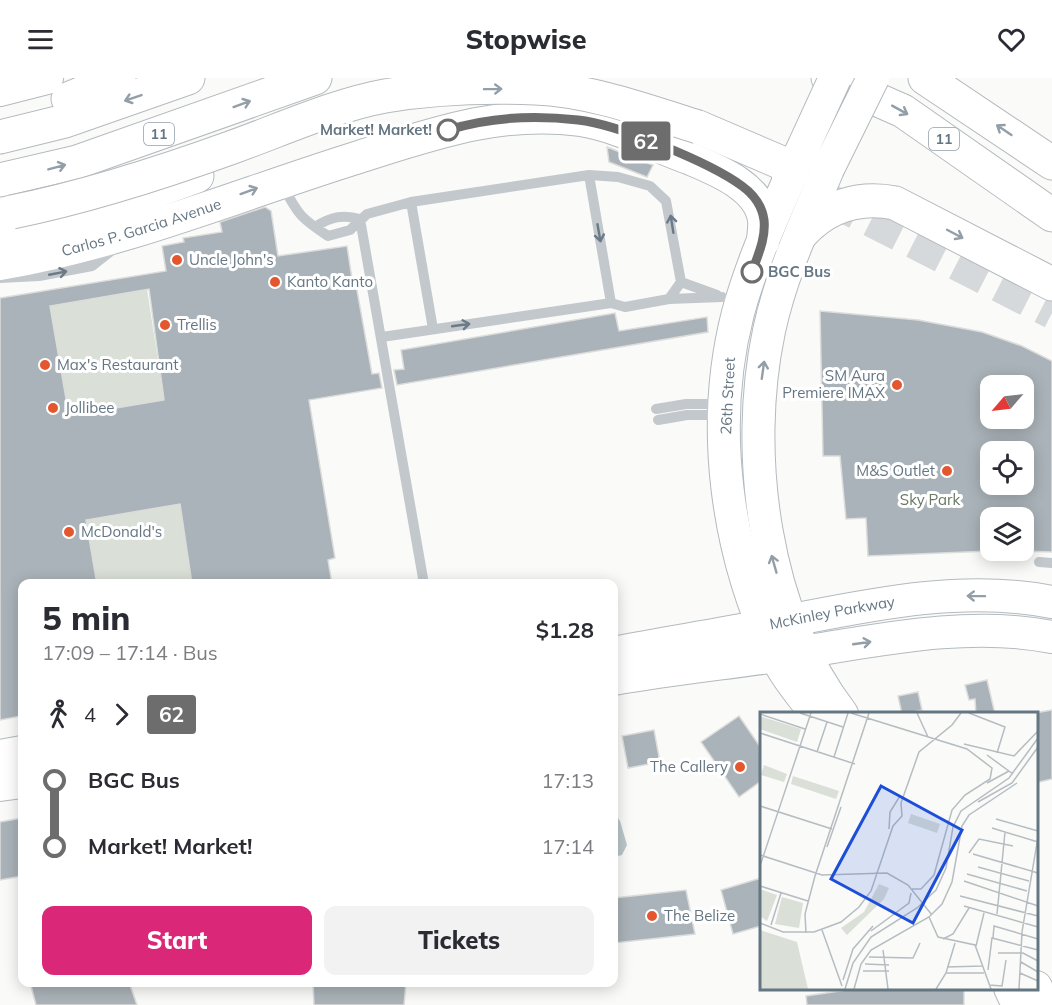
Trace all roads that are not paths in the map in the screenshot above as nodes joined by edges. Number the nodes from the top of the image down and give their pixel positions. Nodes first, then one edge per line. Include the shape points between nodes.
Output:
1 (47, 78) edge
2 (119, 78) edge
3 (188, 78) edge
4 (315, 78) edge
5 (437, 78) edge
6 (828, 78) edge
7 (835, 78) edge
8 (873, 78) edge
9 (925, 78) edge
10 (0, 90) edge
11 (460, 103) dead end
12 (0, 118) edge
13 (0, 137) edge
14 (1052, 163) edge
15 (796, 164) junction
16 (589, 175) junction
17 (0, 180) edge
18 (280, 180) junction
19 (411, 202) junction
20 (1052, 215) edge
21 (360, 219) junction
22 (4, 220) edge
23 (315, 227) junction
24 (135, 232) junction
25 (802, 233) junction
26 (763, 242) junction
27 (0, 264) edge
28 (0, 278) edge
29 (681, 282) junction
30 (1052, 284) edge
31 (732, 299) junction
32 (669, 300) junction
33 (611, 303) junction
34 (433, 329) junction
35 (382, 337) junction
36 (725, 409) junction
37 (657, 414) dead end
38 (1039, 562) dead end
39 (1052, 563) edge
40 (423, 579) edge
41 (1046, 597) edge
42 (778, 623) junction
43 (1052, 637) edge
44 (618, 652) edge
45 (790, 654) junction
46 (618, 678) edge
47 (815, 712) edge
48 (840, 712) edge
49 (18, 753) edge
50 (0, 756) edge
51 (18, 783) edge
52 (0, 785) edge
53 (1011, 990) edge
54 (1036, 990) edge
55 (1017, 1005) edge
56 (1044, 1005) edge

1 - 10 main road
2 - 12 main road via 60,102
3 -> 13 main road via 65,121
17 -> 4 main road, 11 via 76,162
5 - 22 main road via 325,127 119,204 39,229
6 -> 20 main road, 11 via 903,111
7 - 15 main road, 26th Street, bridge
8 - 25 main road, 26th Street, bridge via 828,169
14 -> 9 main road
11 - 18 main road, Carlos P. Garcia Avenue via 369,135
22 -> 15 main road, bridge via 141,179 384,96 443,90 536,88 642,110 698,127 782,163
15 - 26 main road, 26th Street
16 - 19 lane
29 -> 16 lane via 669,208 661,195 650,186 618,177
16 -> 33 lane
18 - 23 lane via 299,215
24 -> 18 main road, Carlos P. Garcia Avenue
18 - 26 main road, Carlos P. Garcia Avenue via 494,119 581,120 624,132 714,168 743,187 756,200 764,219
19 - 21 lane via 381,208
19 - 34 lane
21 - 23 lane via 346,215
21 - 23 lane via 350,230 328,236
21 - 35 lane
24 - 27 main road, Carlos P. Garcia Avenue via 58,254
28 -> 24 lane via 39,276 92,266
25 -> 30 main road via 827,212 843,205 873,200 895,203
42 -> 25 main road, 26th Street via 763,506 758,418 769,331 780,288
26 - 31 main road, 26th Street
29 - 31 lane
29 - 32 lane
31 - 32 lane
31 - 36 main road, 26th Street
32 - 33 lane via 625,307
34 -> 33 lane
34 - 35 lane
35 - 40 lane
36 - 37 lane via 686,404
36 - 42 main road, 26th Street via 726,470 735,536
38 - 39 lane
41 -> 42 main road, McKinley Parkway via 970,596 895,602
42 - 44 main road, McKinley Parkway
42 - 45 main road, 26th Street
45 -> 43 main road, McKinley Parkway via 967,631
45 - 46 main road, McKinley Parkway
45 - 47 main road, 26th Street
45 - 48 main road, 26th Street
49 - 50 main road
51 - 52 main road
53 - 55 main road
54 - 56 main road

